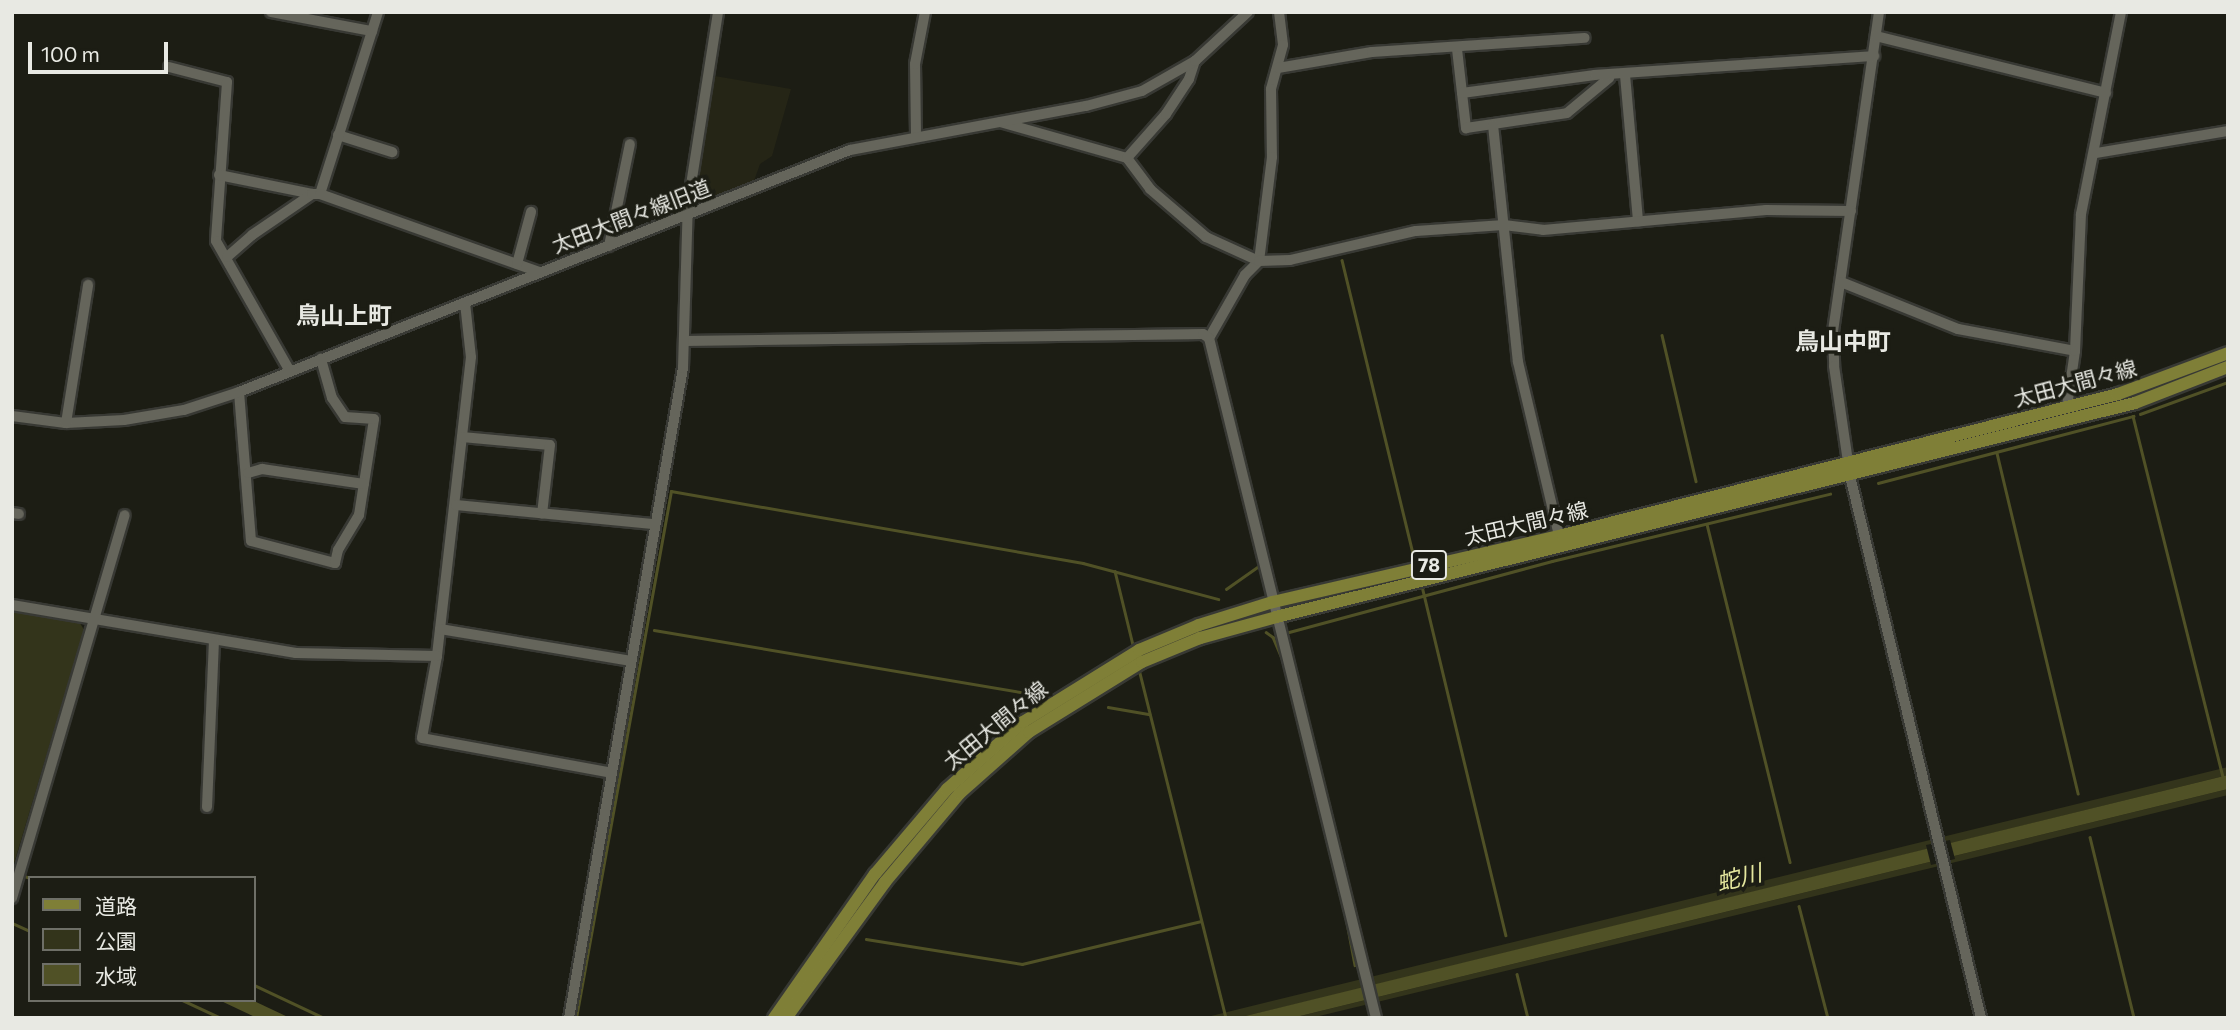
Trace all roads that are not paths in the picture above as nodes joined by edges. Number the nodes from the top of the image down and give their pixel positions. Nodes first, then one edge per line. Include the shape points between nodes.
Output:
1 (271, 12) edge
2 (378, 12) edge
3 (718, 12) edge
4 (925, 12) edge
5 (1248, 12) edge
6 (1279, 12) edge
7 (1879, 12) edge
8 (2121, 12) edge
9 (372, 31) junction
10 (1876, 36) junction
11 (1586, 38) dead end
12 (1457, 49) junction
13 (1874, 56) junction
14 (1195, 61) junction
15 (169, 67) dead end
16 (1278, 68) junction
17 (1625, 75) junction
18 (1609, 78) junction
19 (1462, 93) junction
20 (2106, 93) junction
21 (1000, 122) junction
22 (1493, 125) junction
23 (2228, 131) edge
24 (338, 135) junction
25 (916, 135) junction
26 (630, 144) dead end
27 (392, 152) dead end
28 (2096, 153) junction
29 (1127, 158) junction
30 (219, 175) junction
31 (316, 194) junction
32 (1851, 211) junction
33 (531, 212) dead end
34 (687, 215) junction
35 (1638, 221) junction
36 (1504, 225) junction
37 (609, 246) junction
38 (227, 257) junction
39 (1259, 261) junction
40 (517, 264) junction
41 (539, 272) junction
42 (1841, 282) junction
43 (88, 285) dead end
44 (465, 303) junction
45 (1209, 338) junction
46 (684, 341) junction
47 (2075, 351) junction
48 (2228, 353) edge
49 (321, 359) junction
50 (2228, 367) edge
51 (290, 372) junction
52 (239, 392) junction
53 (2067, 406) junction
54 (12, 416) edge
55 (66, 423) junction
56 (462, 437) junction
57 (1847, 461) junction
58 (248, 473) junction
59 (1850, 476) junction
60 (364, 485) junction
61 (456, 505) junction
62 (542, 513) junction
63 (125, 515) dead end
64 (655, 524) junction
65 (1559, 536) junction
66 (1273, 602) junction
67 (12, 605) edge
68 (1276, 617) junction
69 (93, 619) junction
70 (440, 629) junction
71 (214, 641) junction
72 (437, 656) junction
73 (631, 661) junction
74 (612, 773) junction
75 (207, 807) dead end
76 (12, 898) edge
77 (569, 1018) edge
78 (774, 1018) edge
79 (786, 1018) edge
80 (1376, 1018) edge
81 (1981, 1018) edge

1 - 9 street
2 - 9 street
3 - 34 street
4 - 25 street via 915,64
5 - 14 street, 太田大間々線旧道
6 - 16 street via 1283,45
7 - 10 street
8 - 20 street
9 - 24 street
10 - 13 street
10 - 20 street
11 - 12 street
12 - 16 street via 1372,52
12 - 19 street
13 - 17 street
13 - 32 street
14 - 21 street, 太田大間々線旧道 via 1121,99
14 - 29 street via 1166,114
15 - 30 street via 227,82
16 - 39 street via 1271,89 1272,157
17 - 18 street
17 - 35 street
18 - 19 street via 1595,75
18 - 22 street via 1567,113
19 - 22 street via 1466,128
20 - 28 street
21 - 25 street, 太田大間々線旧道
21 - 29 street
22 - 36 street
23 - 28 street
24 - 27 street
24 - 31 street
25 - 34 street, 太田大間々線旧道 via 850,150
26 - 37 street
28 - 47 street via 2081,214
29 - 39 street via 1150,189 1206,237
30 - 31 street
30 - 38 street via 216,242
31 - 38 street
31 - 40 street
32 - 35 street via 1766,210
32 - 42 street
33 - 40 street
34 - 37 street, 太田大間々線旧道
34 - 46 street
35 - 36 street via 1543,230
36 - 39 street via 1416,231 1290,260
36 - 65 street via 1518,362
37 - 41 street, 太田大間々線旧道
38 - 51 street
39 - 45 street via 1245,275
40 - 41 street
41 - 44 street, 太田大間々線旧道
42 - 47 street via 1958,329
42 - 57 street via 1834,366
43 - 55 street
44 - 49 street, 太田大間々線旧道
44 - 56 street via 471,357
45 - 46 street via 1190,334
45 - 66 street
46 - 64 street
47 - 53 street
48 - 53 main road, 太田大間々線 / 78 via 2169,377
49 - 51 street, 太田大間々線旧道
49 - 60 street via 332,398 345,417 374,419
50 - 59 main road, 太田大間々線 / 78 via 2135,403
51 - 52 street, 太田大間々線旧道
52 - 55 street, 太田大間々線旧道 via 150,417
52 - 58 street
53 - 57 main road, 太田大間々線 / 78
54 - 55 street, 太田大間々線旧道
56 - 61 street
56 - 62 street via 550,445
57 - 59 street
57 - 65 main road, 太田大間々線 / 78
58 - 60 street via 262,470
58 - 60 street via 251,541 335,564 359,515
59 - 68 main road, 太田大間々線 / 78
59 - 81 street
61 - 62 street
61 - 70 street
62 - 64 street
63 - 69 street
64 - 73 street
65 - 66 main road, 太田大間々線 / 78
66 - 68 street
66 - 78 main road, 太田大間々線 / 78 via 1139,650 1061,696 981,756 914,824
67 - 69 street
68 - 79 main road, 太田大間々線 / 78 via 1200,638 1142,662 1067,706 991,763 886,882
68 - 80 street
69 - 71 street
69 - 76 street
70 - 72 street
70 - 73 street
71 - 72 street via 296,653
71 - 75 street
72 - 74 street via 422,738
73 - 74 street
74 - 77 street

